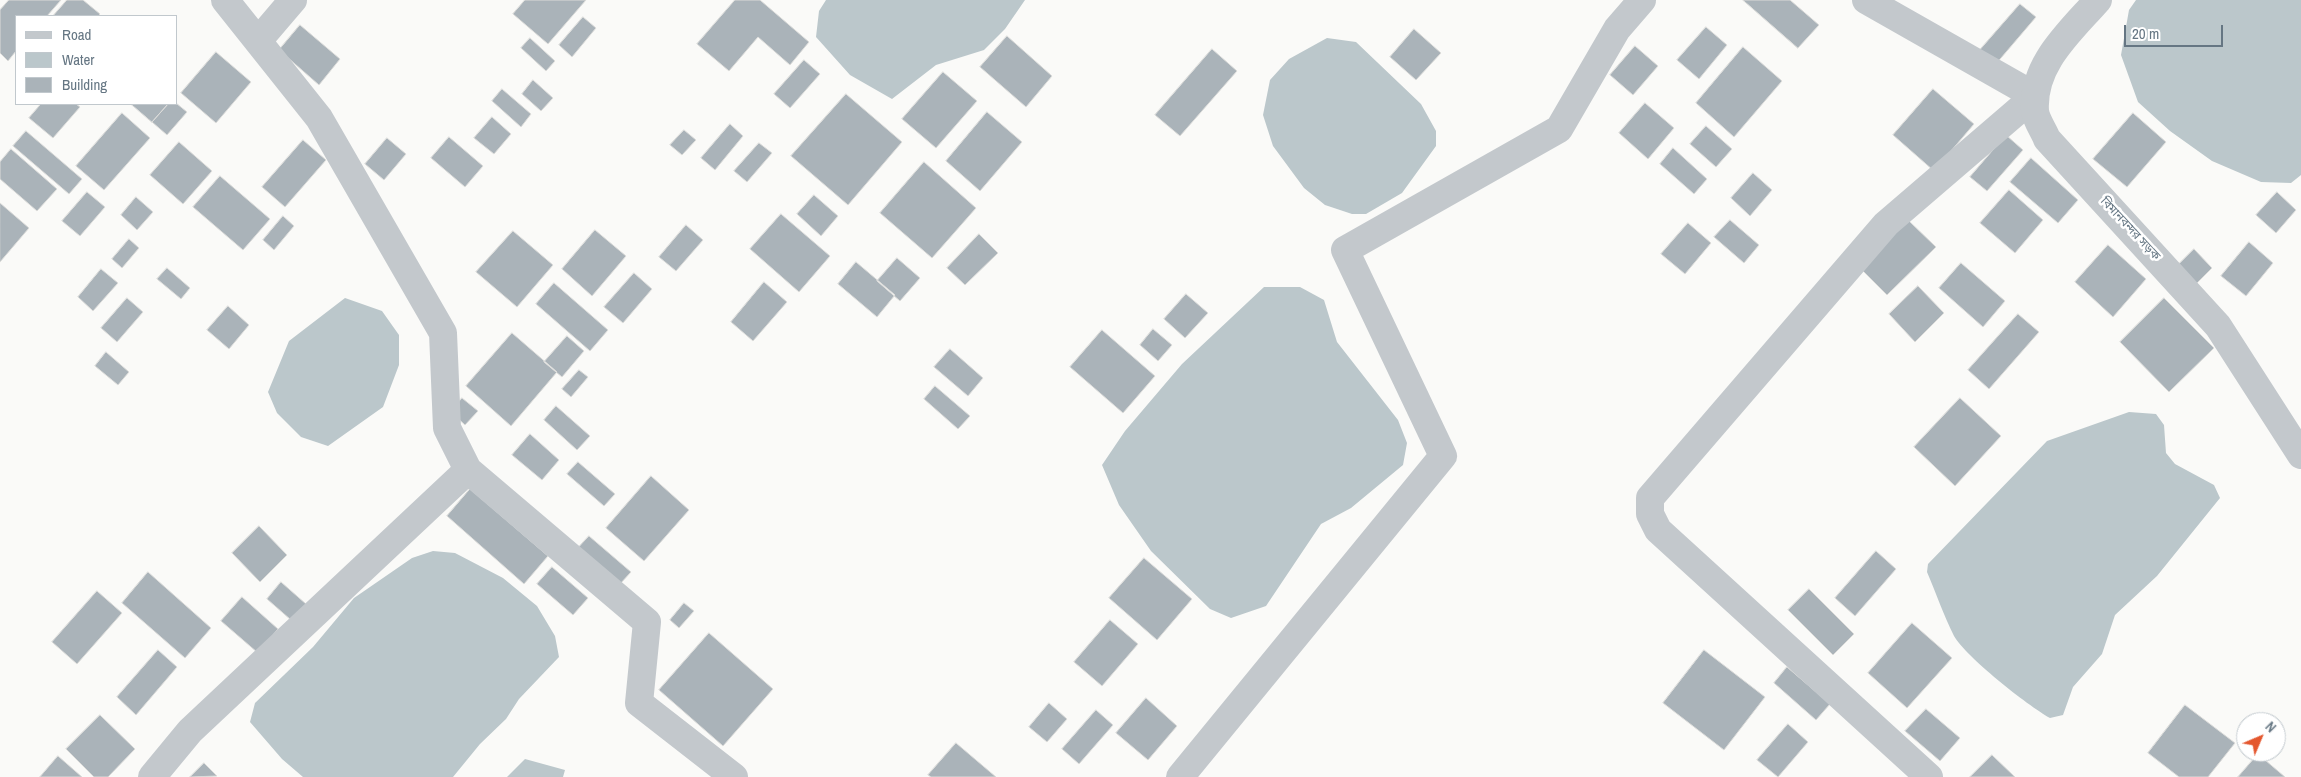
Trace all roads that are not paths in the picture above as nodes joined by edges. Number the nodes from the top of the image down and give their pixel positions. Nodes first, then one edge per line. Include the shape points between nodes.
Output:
1 (225, 0) edge
2 (293, 0) edge
3 (1642, 0) edge
4 (1866, 0) edge
5 (2098, 0) edge
6 (258, 41) junction
7 (2301, 455) edge
8 (468, 470) junction
9 (152, 777) edge
10 (734, 777) edge
11 (1180, 777) edge
12 (1929, 777) edge

1 - 6 street
2 - 6 street
3 - 11 street via 1616,29 1559,129 1345,250 1443,456
4 - 12 street via 2035,96 1886,224 1650,498 1650,514 1658,530
5 - 7 street, বিমানবন্দর সড়ক via 2052,53 2037,83 2035,112 2047,139 2218,326
6 - 8 street via 320,118 443,332 447,428
8 - 9 street via 190,731
8 - 10 street via 647,622 639,703

